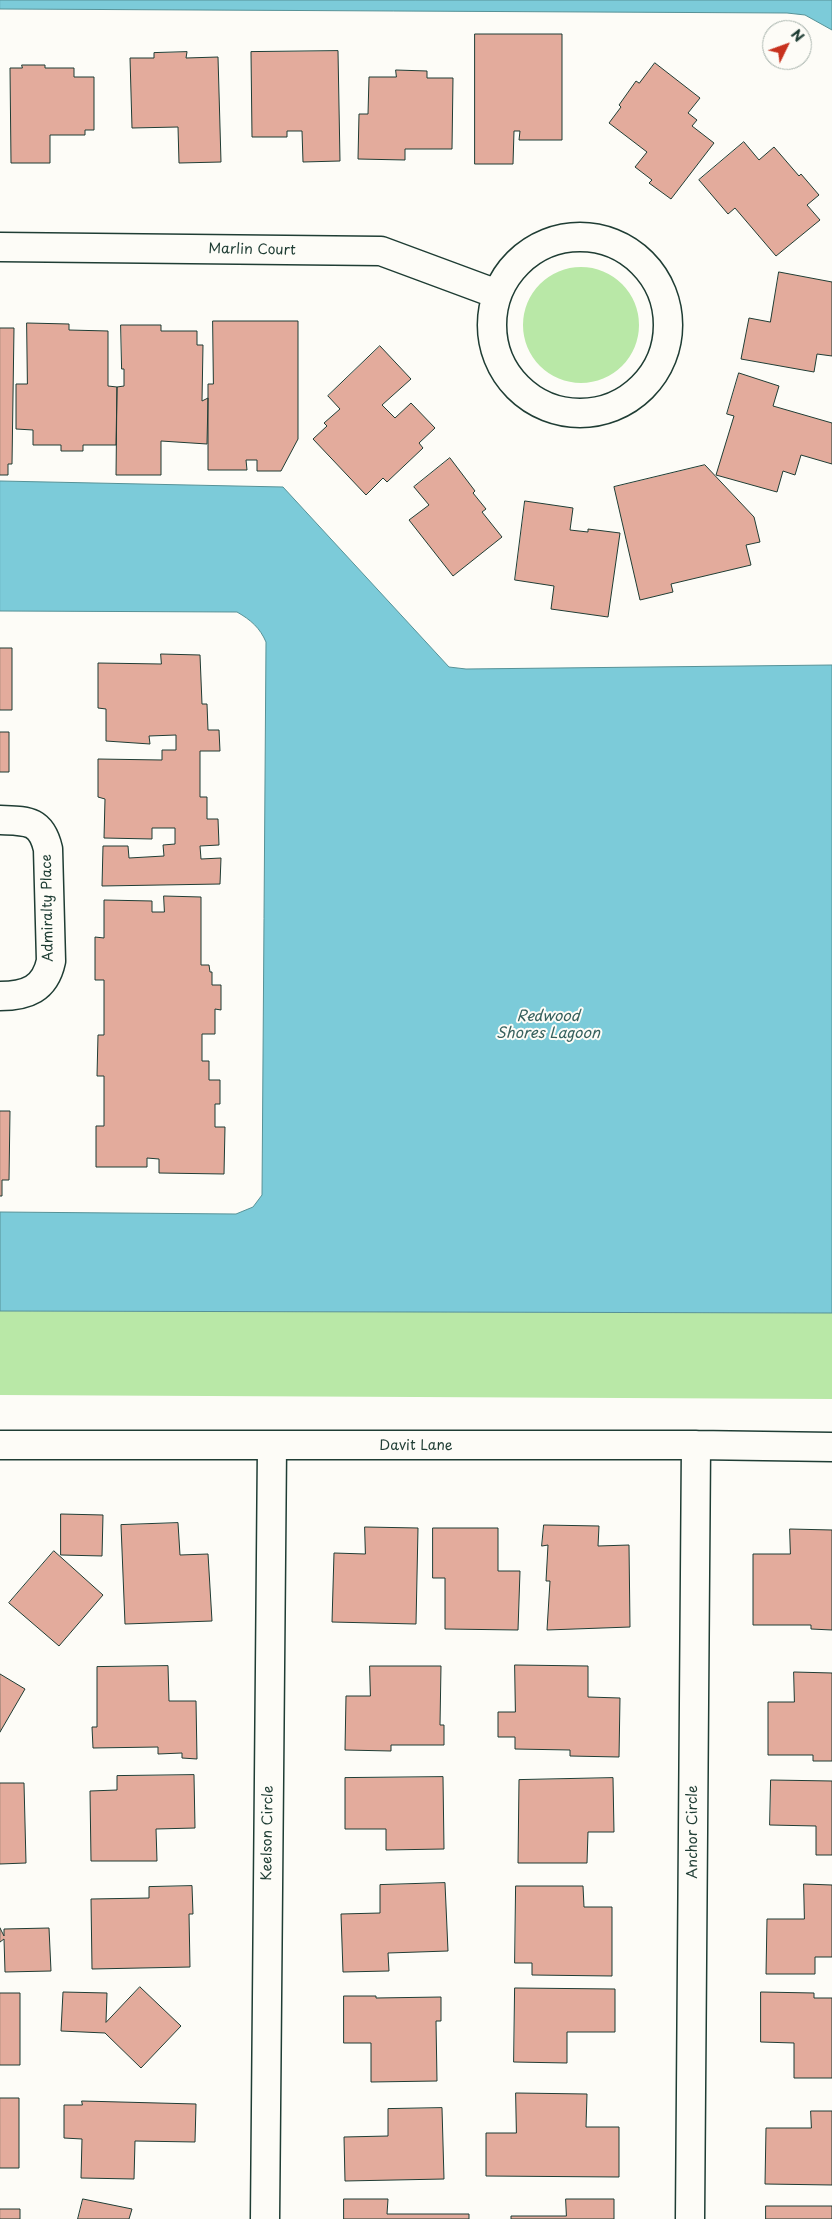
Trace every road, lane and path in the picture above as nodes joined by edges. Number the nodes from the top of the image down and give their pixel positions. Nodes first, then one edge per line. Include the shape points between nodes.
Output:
1 (0, 247) edge
2 (497, 294) junction
3 (0, 820) edge
4 (0, 996) edge
5 (0, 1445) edge
6 (696, 1445) junction
7 (272, 1447) junction
8 (832, 1447) edge
9 (265, 2219) edge
10 (690, 2219) edge

1 - 2 street, Marlin Court via 381,251
2 - 2 street via 510,270 531,251 556,239 583,236 611,242 635,256 654,276 665,302 668,330 662,357 647,383 623,402 594,412 564,412 535,401 512,381 496,354 492,324
3 - 4 street, Admiralty Place via 27,821 45,836 51,961 40,986 25,994
5 - 7 street, Davit Lane
6 - 7 street, Davit Lane
6 - 8 street, Davit Lane
6 - 10 street, Anchor Circle
7 - 9 street, Keelson Circle

